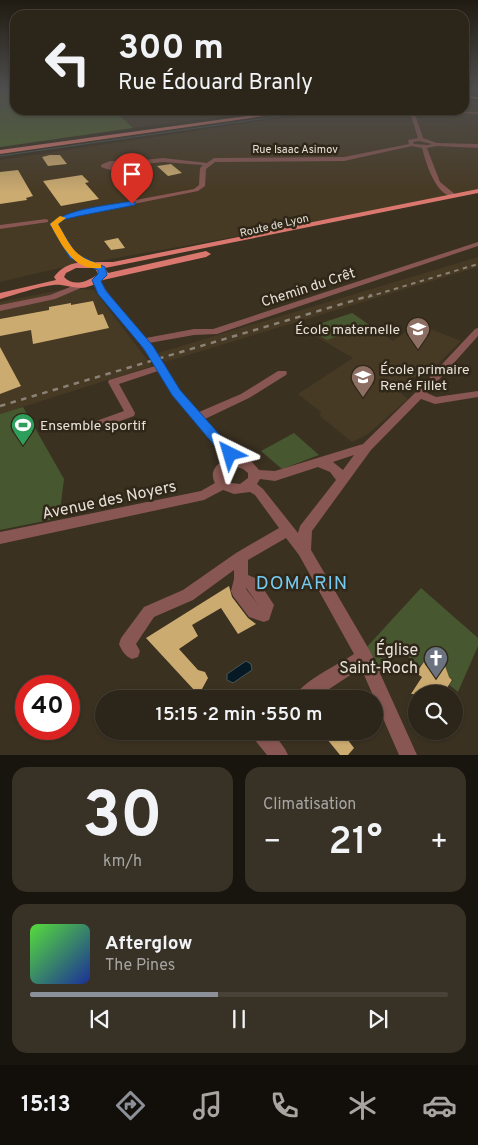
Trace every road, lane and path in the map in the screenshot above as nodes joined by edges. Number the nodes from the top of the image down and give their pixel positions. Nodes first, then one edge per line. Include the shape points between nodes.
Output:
1 (193, 123) edge
2 (205, 123) edge
3 (415, 123) edge
4 (421, 140) junction
5 (436, 144) junction
6 (412, 145) junction
7 (478, 146) edge
8 (424, 148) junction
9 (0, 151) edge
10 (206, 164) junction
11 (117, 165) dead end
12 (478, 191) edge
13 (454, 196) junction
14 (52, 221) junction
15 (0, 227) edge
16 (478, 244) edge
17 (73, 256) junction
18 (87, 264) junction
19 (99, 266) junction
20 (64, 277) junction
21 (98, 279) junction
22 (81, 285) junction
23 (0, 288) edge
24 (102, 292) junction
25 (0, 296) edge
26 (56, 296) junction
27 (0, 308) edge
28 (478, 331) edge
29 (144, 341) junction
30 (161, 367) junction
31 (282, 373) dead end
32 (420, 394) junction
33 (478, 394) edge
34 (198, 417) junction
35 (90, 428) dead end
36 (367, 447) junction
37 (233, 461) junction
38 (319, 462) junction
39 (254, 474) junction
40 (275, 476) junction
41 (342, 482) junction
42 (222, 484) junction
43 (246, 487) junction
44 (259, 492) junction
45 (286, 527) junction
46 (305, 530) junction
47 (0, 538) edge
48 (304, 551) junction
49 (241, 557) junction
50 (241, 580) dead end
51 (132, 651) dead end
52 (364, 657) junction
53 (312, 690) edge
54 (266, 740) edge
55 (404, 753) edge
56 (279, 755) edge

1 - 9 main road
2 - 9 main road
3 - 4 street
4 - 5 street
4 - 6 street via 410,142
5 - 7 street
5 - 8 street
6 - 8 street
6 - 10 street, Rue Isaac Asimov via 344,159 227,159
8 - 13 street via 437,183
10 - 11 street, Rue Isaac Asimov via 163,160
10 - 14 street via 202,170 202,186 196,190
12 - 13 main road, Route de Lyon
13 - 19 main road, Route de Lyon
13 - 21 main road, Route de Lyon
14 - 15 street
14 - 17 street
16 - 29 street, Chemin du Crêt via 214,332 194,332
17 - 18 street
17 - 20 street
18 - 19 main road
18 - 20 main road
19 - 21 main road via 103,272
20 - 22 main road
20 - 23 main road
20 - 25 main road
20 - 26 street
21 - 22 main road, Route de Lyon
21 - 24 street
22 - 24 street
22 - 26 street
24 - 29 street
26 - 27 street
28 - 32 street
29 - 30 street
30 - 34 street via 176,393
30 - 35 street via 113,382 130,413
31 - 34 street via 245,396
32 - 33 street via 434,400
32 - 36 street
34 - 37 street
36 - 38 street
36 - 41 street
37 - 39 street via 247,464
37 - 42 street via 220,468 218,479
38 - 40 street
38 - 41 street via 336,469
39 - 40 street
39 - 43 street via 253,481
40 - 44 street via 262,484
41 - 46 street
42 - 43 street via 230,488
42 - 47 street, Avenue des Noyers via 204,495
43 - 44 street
44 - 45 street
45 - 46 street
45 - 48 street
45 - 49 street
46 - 48 street
48 - 52 street
49 - 50 street
49 - 51 street via 188,595 149,612 127,644
52 - 53 street
52 - 55 street
54 - 56 street

